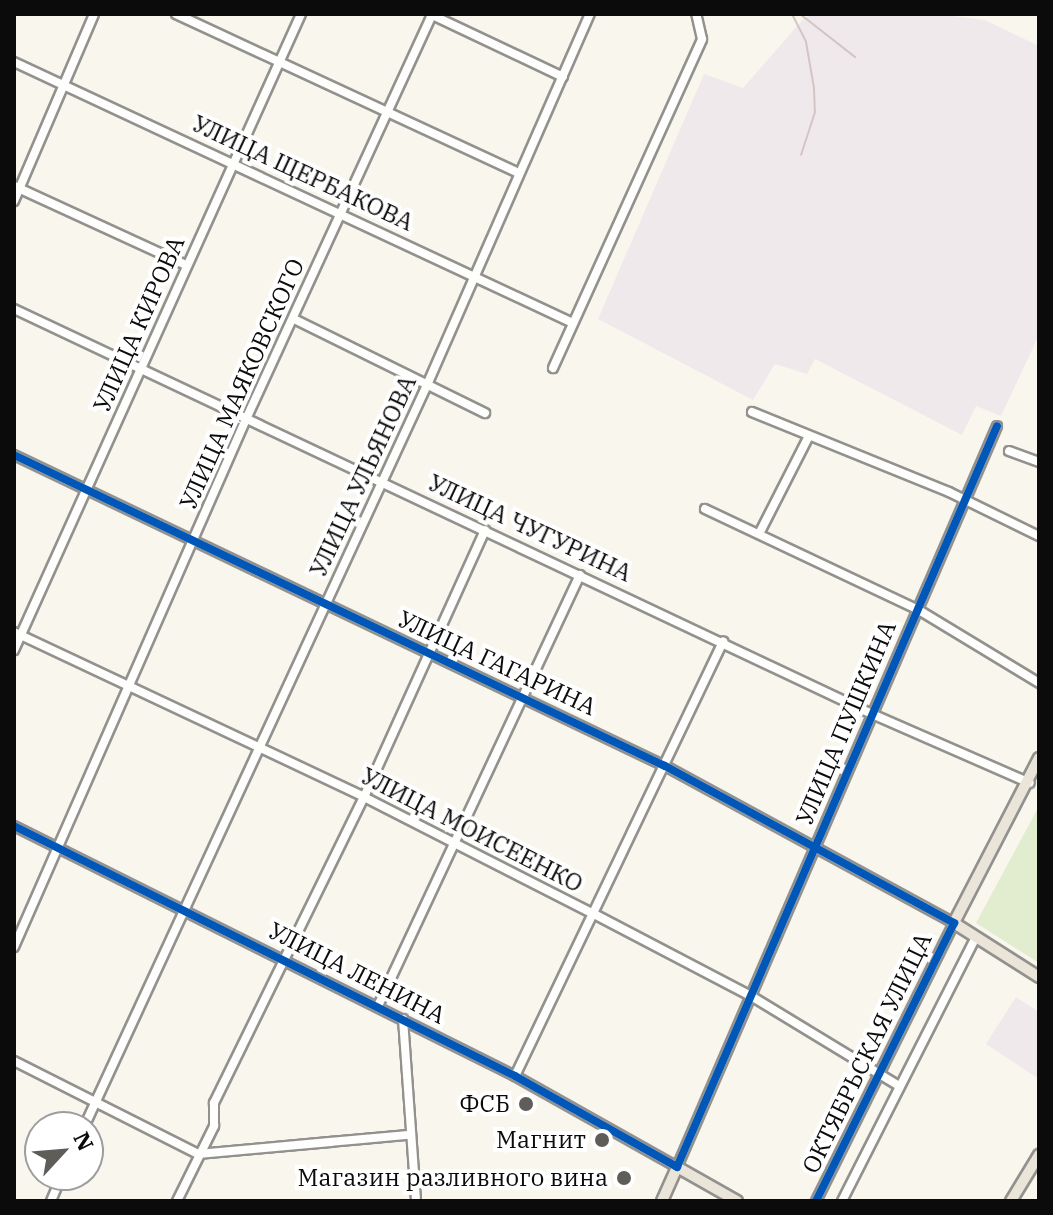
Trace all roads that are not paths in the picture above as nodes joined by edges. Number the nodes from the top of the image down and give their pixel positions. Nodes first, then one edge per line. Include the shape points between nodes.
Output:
1 (94, 14) edge
2 (176, 14) edge
3 (301, 14) edge
4 (431, 14) edge
5 (590, 14) edge
6 (696, 14) edge
7 (14, 62) edge
8 (279, 62) junction
9 (563, 77) junction
10 (62, 84) junction
11 (387, 112) junction
12 (234, 162) junction
13 (519, 173) junction
14 (17, 188) edge
15 (14, 201) edge
16 (341, 211) junction
17 (186, 265) junction
18 (474, 275) junction
19 (14, 309) edge
20 (294, 319) junction
21 (573, 323) junction
22 (142, 368) junction
23 (553, 368) dead end
24 (427, 385) junction
25 (752, 412) dead end
26 (485, 413) dead end
27 (247, 417) junction
28 (997, 426) dead end
29 (809, 436) junction
30 (1009, 451) dead end
31 (14, 455) edge
32 (1039, 462) edge
33 (382, 480) junction
34 (86, 490) junction
35 (964, 501) junction
36 (705, 509) dead end
37 (485, 530) junction
38 (760, 532) junction
39 (1039, 536) edge
40 (193, 541) junction
41 (580, 575) junction
42 (326, 604) junction
43 (917, 609) junction
44 (17, 633) edge
45 (723, 641) junction
46 (14, 650) edge
47 (430, 654) junction
48 (1039, 683) edge
49 (128, 686) junction
50 (520, 697) junction
51 (872, 714) junction
52 (260, 748) junction
53 (1039, 758) edge
54 (665, 766) junction
55 (1030, 783) junction
56 (364, 797) junction
57 (14, 826) edge
58 (453, 844) junction
59 (57, 845) junction
60 (815, 847) junction
61 (187, 910) junction
62 (594, 914) junction
63 (954, 923) junction
64 (976, 937) junction
65 (14, 947) edge
66 (287, 960) junction
67 (1039, 977) edge
68 (751, 996) junction
69 (378, 1006) junction
70 (403, 1019) junction
71 (14, 1061) edge
72 (879, 1074) junction
73 (515, 1076) junction
74 (899, 1086) junction
75 (95, 1102) junction
76 (91, 1111) edge
77 (408, 1135) junction
78 (198, 1154) junction
79 (1039, 1155) edge
80 (677, 1167) junction
81 (177, 1201) edge
82 (416, 1201) edge
83 (662, 1201) edge
84 (737, 1201) edge
85 (816, 1201) edge
86 (842, 1201) edge
87 (1011, 1201) edge

1 - 10 street
2 - 8 street
3 - 8 street, УЛИЦА КИРОВА
4 - 9 street
4 - 11 street, УЛИЦА МАЯКОВСКОГО
5 - 9 street, УЛИЦА УЛЬЯНОВА
6 - 21 street via 702,39
7 - 10 street, УЛИЦА ЩЕРБАКОВА
8 - 11 street
8 - 12 street, УЛИЦА КИРОВА
9 - 13 street, УЛИЦА УЛЬЯНОВА
10 - 12 street, УЛИЦА ЩЕРБАКОВА
10 - 14 street
11 - 13 street
11 - 16 street, УЛИЦА МАЯКОВСКОГО
12 - 16 street, УЛИЦА ЩЕРБАКОВА
12 - 17 street, УЛИЦА КИРОВА
13 - 18 street, УЛИЦА УЛЬЯНОВА
14 - 15 street
14 - 17 street
16 - 18 street, УЛИЦА ЩЕРБАКОВА
16 - 20 street, УЛИЦА МАЯКОВСКОГО
17 - 22 street, УЛИЦА КИРОВА
18 - 21 street, УЛИЦА ЩЕРБАКОВА
18 - 24 street, УЛИЦА УЛЬЯНОВА
19 - 22 street, УЛИЦА ЧУГУРИНА
20 - 24 street
20 - 27 street, УЛИЦА МАЯКОВСКОГО
21 - 23 street
22 - 27 street, УЛИЦА ЧУГУРИНА
22 - 34 street, УЛИЦА КИРОВА
24 - 26 street
24 - 33 street, УЛИЦА УЛЬЯНОВА
25 - 29 street
27 - 33 street, УЛИЦА ЧУГУРИНА
27 - 40 street, УЛИЦА МАЯКОВСКОГО
28 - 35 street, УЛИЦА ПУШКИНА
29 - 35 street
29 - 38 street
30 - 32 street
31 - 34 street, УЛИЦА ГАГАРИНА
33 - 37 street, УЛИЦА ЧУГУРИНА
33 - 42 street, УЛИЦА УЛЬЯНОВА
34 - 40 street, УЛИЦА ГАГАРИНА
34 - 44 street, УЛИЦА КИРОВА
35 - 39 street
35 - 43 street, УЛИЦА ПУШКИНА
36 - 38 street
37 - 41 street, УЛИЦА ЧУГУРИНА
37 - 47 street
38 - 43 street
40 - 42 street, УЛИЦА ГАГАРИНА
40 - 49 street, УЛИЦА МАЯКОВСКОГО
41 - 45 street, УЛИЦА ЧУГУРИНА
41 - 50 street
42 - 47 street, УЛИЦА ГАГАРИНА
42 - 52 street, УЛИЦА УЛЬЯНОВА
43 - 48 street
43 - 51 street, УЛИЦА ПУШКИНА
44 - 46 street, УЛИЦА КИРОВА
44 - 49 street, УЛИЦА МОИСЕЕНКО
45 - 51 street, УЛИЦА ЧУГУРИНА
45 - 54 street
47 - 50 street, УЛИЦА ГАГАРИНА
47 - 56 street
49 - 52 street, УЛИЦА МОИСЕЕНКО
49 - 59 street, УЛИЦА МАЯКОВСКОГО
50 - 54 street, УЛИЦА ГАГАРИНА
50 - 58 street
51 - 55 street, УЛИЦА ЧУГУРИНА
51 - 60 street, УЛИЦА ПУШКИНА
52 - 56 street, УЛИЦА МОИСЕЕНКО
52 - 61 street, УЛИЦА УЛЬЯНОВА
53 - 55 main road, ОКТЯБРЬСКАЯ УЛИЦА
54 - 60 street, УЛИЦА ГАГАРИНА
54 - 62 street
55 - 63 main road, ОКТЯБРЬСКАЯ УЛИЦА
56 - 58 street, УЛИЦА МОИСЕЕНКО
56 - 66 street
57 - 59 street, УЛИЦА ЛЕНИНА
58 - 62 street, УЛИЦА МОИСЕЕНКО
58 - 69 street
59 - 61 street, УЛИЦА ЛЕНИНА
59 - 65 street, УЛИЦА МАЯКОВСКОГО
60 - 63 street, УЛИЦА ГАГАРИНА
60 - 68 street, УЛИЦА ПУШКИНА
61 - 66 street, УЛИЦА ЛЕНИНА
61 - 75 street, УЛИЦА УЛЬЯНОВА
62 - 68 street, УЛИЦА МОИСЕЕНКО
62 - 73 street
63 - 64 main road, УЛИЦА ГАГАРИНА
63 - 72 street, ОКТЯБРЬСКАЯ УЛИЦА
64 - 67 main road, УЛИЦА ГАГАРИНА
64 - 74 street, ОКТЯБРЬСКАЯ УЛИЦА
66 - 69 street, УЛИЦА ЛЕНИНА
66 - 78 street via 214,1103 214,1126
68 - 72 street, УЛИЦА МОИСЕЕНКО
68 - 80 street, УЛИЦА ПУШКИНА
69 - 70 street, УЛИЦА ЛЕНИНА
70 - 73 street, УЛИЦА ЛЕНИНА
70 - 77 street
71 - 75 street
72 - 74 street, УЛИЦА МОИСЕЕНКО
72 - 85 street, ОКТЯБРЬСКАЯ УЛИЦА
73 - 80 street, УЛИЦА ЛЕНИНА
74 - 86 street, ОКТЯБРЬСКАЯ УЛИЦА
75 - 76 street, УЛИЦА УЛЬЯНОВА
75 - 78 street
77 - 78 street
77 - 82 street
78 - 81 street
79 - 87 main road
80 - 83 main road, УЛИЦА ПУШКИНА
80 - 84 main road, УЛИЦА ЛЕНИНА

